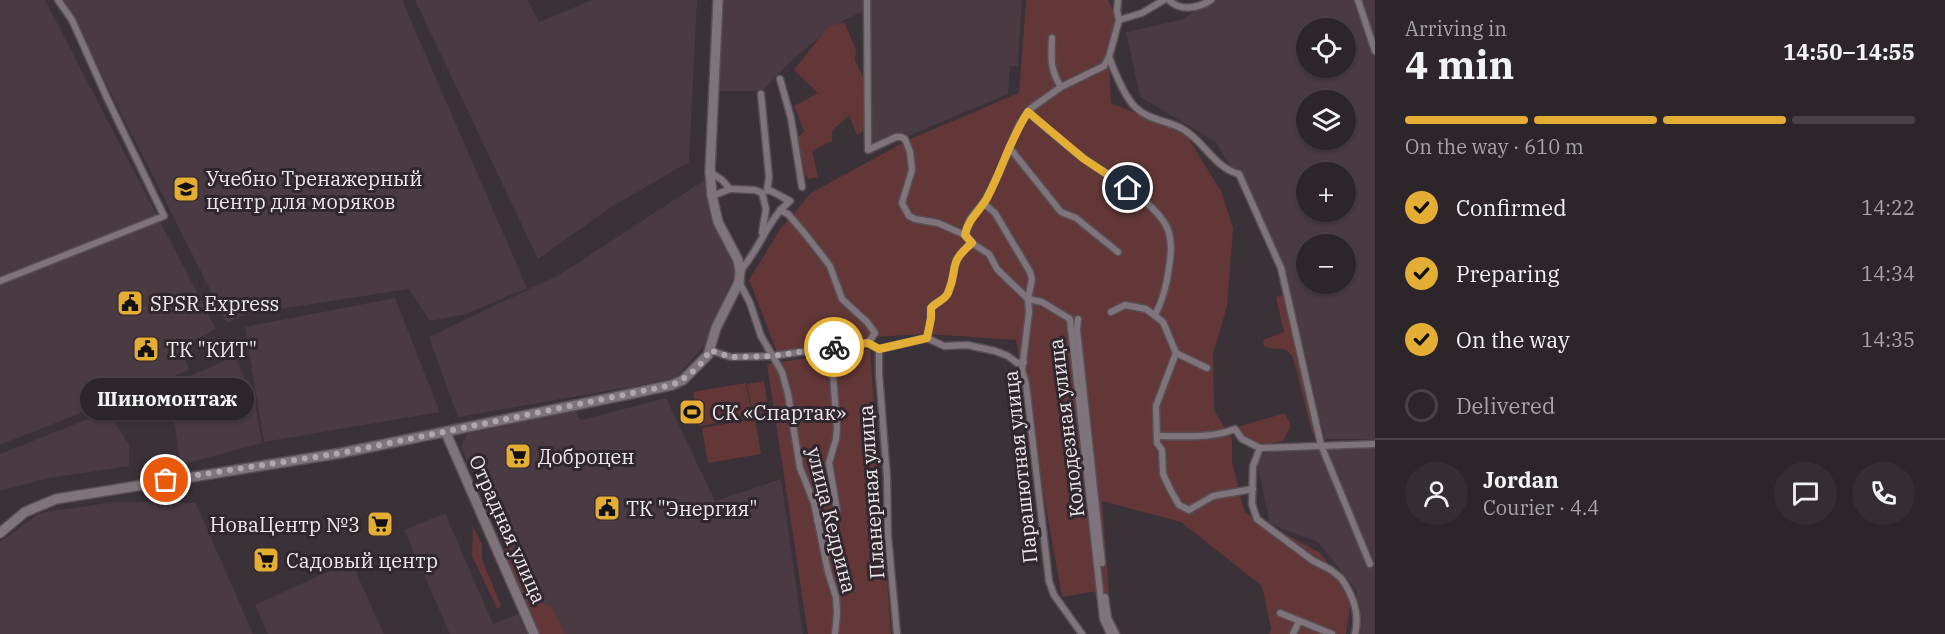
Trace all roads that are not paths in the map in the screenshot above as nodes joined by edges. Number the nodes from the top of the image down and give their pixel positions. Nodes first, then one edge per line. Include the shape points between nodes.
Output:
1 (58, 0) edge
2 (718, 0) edge
3 (867, 0) edge
4 (1118, 0) edge
5 (1164, 0) edge
6 (1169, 0) edge
7 (1211, 0) edge
8 (1358, 0) edge
9 (1119, 20) junction
10 (1052, 38) dead end
11 (1375, 51) edge
12 (1109, 57) junction
13 (780, 79) dead end
14 (1061, 87) junction
15 (761, 94) dead end
16 (1028, 112) junction
17 (1009, 147) junction
18 (710, 172) junction
19 (802, 187) dead end
20 (730, 189) junction
21 (765, 192) junction
22 (712, 196) junction
23 (983, 203) junction
24 (780, 210) junction
25 (965, 235) junction
26 (760, 239) junction
27 (972, 243) junction
28 (1118, 252) dead end
29 (740, 271) junction
30 (0, 281) edge
31 (739, 282) junction
32 (1028, 299) junction
33 (1111, 312) dead end
34 (1155, 315) junction
35 (1078, 319) dead end
36 (927, 338) junction
37 (868, 343) junction
38 (831, 348) junction
39 (879, 349) junction
40 (709, 350) junction
41 (1176, 353) junction
42 (773, 356) junction
43 (1024, 362) junction
44 (1207, 368) dead end
45 (446, 433) junction
46 (1157, 436) junction
47 (1375, 444) edge
48 (1321, 445) junction
49 (1260, 448) junction
50 (1253, 489) junction
51 (817, 520) junction
52 (0, 533) edge
53 (1370, 564) dead end
54 (1280, 613) dead end
55 (1299, 621) junction
56 (534, 634) edge
57 (835, 634) edge
58 (897, 634) edge
59 (1082, 634) edge
60 (1110, 634) edge
61 (1116, 634) edge
62 (1293, 634) edge
63 (1332, 634) edge
64 (1355, 634) edge

1 - 30 street via 72,20 164,216
2 - 18 main road
3 - 25 street, Колодезная улица via 868,150 896,137 906,139 912,170 903,198 906,211 915,219 938,223
4 - 9 street
5 - 9 street
6 - 7 street via 1184,8
8 - 11 street
9 - 12 street
10 - 14 street via 1054,75
12 - 14 street via 1104,66
12 - 48 street via 1133,106 1150,118 1182,128 1227,171 1239,174 1281,268
13 - 19 street
14 - 16 street
15 - 21 street via 769,177
16 - 17 street
16 - 34 street via 1084,159 1136,195 1168,229 1168,276
17 - 23 street
17 - 28 street via 1061,212 1076,218
18 - 20 street
18 - 22 main road
20 - 21 street
20 - 22 street
21 - 24 street via 790,201
21 - 26 street
22 - 29 main road via 718,222
23 - 25 street via 970,219
23 - 32 street, Парашютная улица via 995,213 1030,272
24 - 26 street
24 - 37 street via 788,214 830,266 842,299 875,333
25 - 27 street, Колодезная улица
26 - 29 street
27 - 32 street, Колодезная улица via 989,254 996,269
27 - 36 street via 957,258 946,296 931,308
29 - 31 main road
31 - 40 main road
31 - 42 street, улица Кедрина
32 - 43 street, Парашютная улица
32 - 60 street, Колодезная улица via 1042,302 1070,319 1103,619
33 - 34 street via 1125,305
34 - 41 street
35 - 61 street, Колодезная улица via 1108,618
36 - 39 street
36 - 43 street via 945,346 967,345 995,351 1017,363
37 - 38 street
37 - 39 street
38 - 42 street
38 - 51 street via 837,428 829,463 837,510 830,518
39 - 58 street, Планерная улица
40 - 42 street via 731,357
40 - 45 main road via 683,380 672,385
41 - 44 street
41 - 46 street via 1156,406
42 - 51 street, улица Кедрина via 788,394 800,468
43 - 59 street, Парашютная улица via 1049,581 1054,595
45 - 52 main road via 56,499 25,512
45 - 56 main road, Отрадная улица
46 - 49 street via 1207,436 1235,429 1242,439
46 - 50 street via 1163,474 1179,505 1189,510 1213,496
47 - 48 street
48 - 49 street
48 - 53 street
49 - 50 street via 1253,466
50 - 64 street via 1254,512 1263,525 1341,578 1357,611
51 - 57 street, улица Кедрина via 836,597
54 - 55 street
55 - 62 street
55 - 63 street

